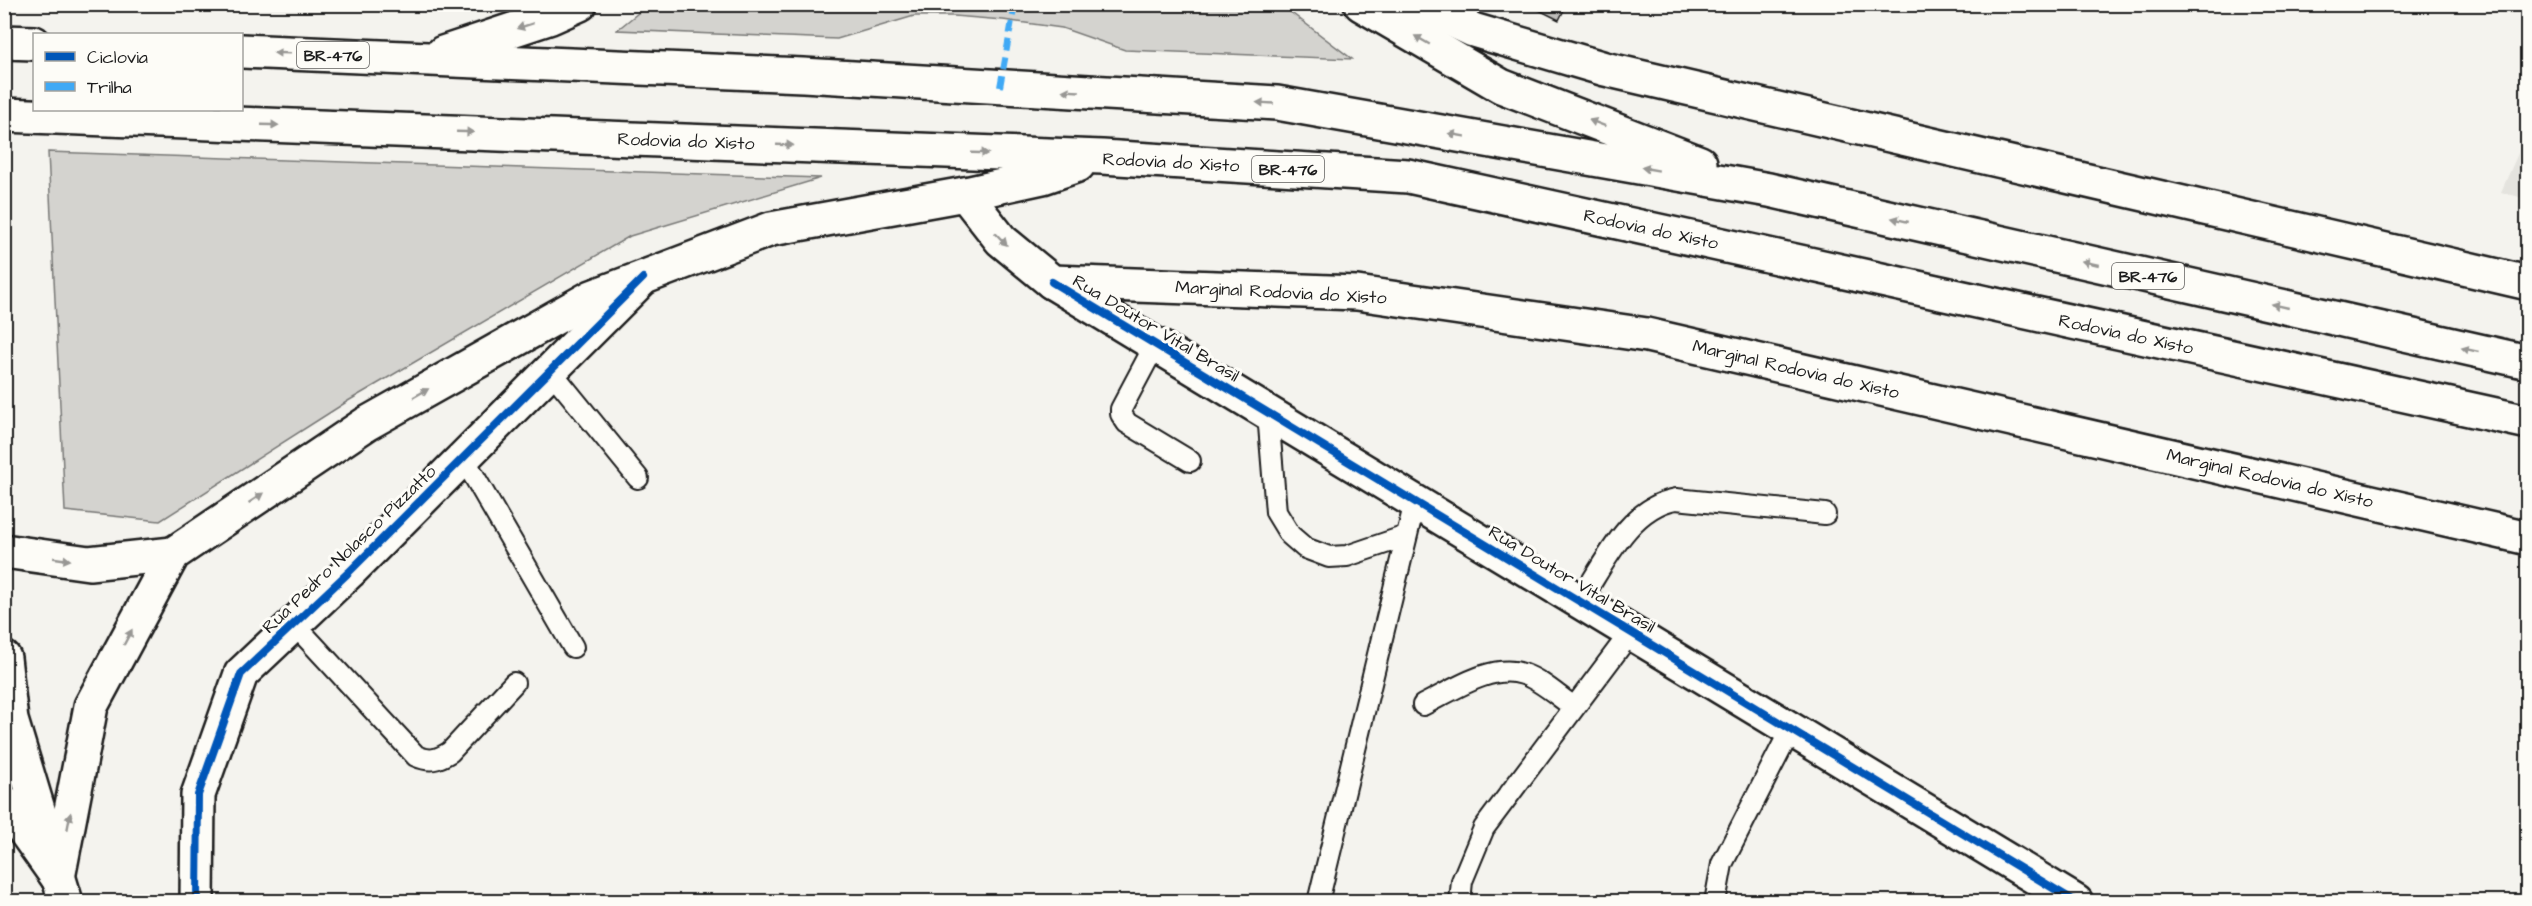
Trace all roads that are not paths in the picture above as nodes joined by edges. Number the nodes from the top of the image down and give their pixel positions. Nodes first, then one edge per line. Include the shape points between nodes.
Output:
1 (580, 4) edge
2 (1361, 4) edge
3 (1418, 4) edge
4 (243, 51) edge
5 (424, 59) junction
6 (14, 115) edge
7 (1102, 157) junction
8 (1769, 190) junction
9 (965, 194) junction
10 (643, 278) junction
11 (1052, 282) junction
12 (2528, 283) edge
13 (1155, 345) junction
14 (2528, 362) edge
15 (550, 370) junction
16 (1268, 413) junction
17 (2528, 422) edge
18 (463, 458) junction
19 (1190, 461) dead end
20 (638, 478) dead end
21 (1415, 502) junction
22 (1825, 514) dead end
23 (1406, 536) junction
24 (2528, 538) edge
25 (4, 551) edge
26 (173, 554) junction
27 (1580, 602) junction
28 (294, 624) junction
29 (1631, 632) junction
30 (573, 647) dead end
31 (4, 658) edge
32 (514, 683) dead end
33 (1423, 705) dead end
34 (1574, 707) junction
35 (1791, 729) junction
36 (4, 802) edge
37 (62, 890) edge
38 (197, 902) edge
39 (1318, 902) edge
40 (1460, 902) edge
41 (1716, 902) edge
42 (2076, 902) edge

1 -> 5 main road
8 -> 2 main road via 1501,86
3 - 12 main road via 1473,30 1605,69
5 -> 4 main road, BR-476
8 -> 5 main road, BR-476 via 1277,104 803,75
6 -> 7 main road, Rodovia do Xisto / BR-476
7 - 9 main road via 1042,177
7 - 17 main road, Rodovia do Xisto / BR-476 via 1408,176
14 -> 8 main road, BR-476
9 - 10 main road via 771,229
9 -> 11 main road, Rua Doutor Vital Brasil via 1001,240
10 - 15 main road, Rua Pedro Nolasco Pizzatto
26 -> 10 main road via 366,424 592,297
11 - 13 main road, Rua Doutor Vital Brasil
11 - 24 main road, Marginal Rodovia do Xisto via 1357,293 1647,335
13 - 16 main road, Rua Doutor Vital Brasil
13 - 19 lane via 1121,414 1127,423
15 - 18 main road, Rua Pedro Nolasco Pizzatto
15 - 20 lane
16 - 21 main road, Rua Doutor Vital Brasil
16 - 23 lane via 1276,512 1290,535 1305,548 1329,557 1347,556
18 - 28 main road, Rua Pedro Nolasco Pizzatto
18 - 30 lane
21 - 23 lane
21 - 27 main road, Rua Doutor Vital Brasil
22 - 27 lane via 1676,499 1661,501 1632,522
23 - 39 lane
25 -> 26 main road via 89,563
37 -> 26 main road via 91,706
27 - 29 main road, Rua Doutor Vital Brasil
28 - 32 lane via 416,756 427,761 450,752
28 - 38 main road, Rua Pedro Nolasco Pizzatto via 241,674 198,795
29 - 34 lane
29 - 35 main road, Rua Doutor Vital Brasil
31 - 37 main road via 11,720
33 - 34 lane via 1486,675 1506,670 1525,674
34 - 40 lane via 1484,828 1462,881
35 - 41 lane via 1722,864
35 - 42 main road, Rua Doutor Vital Brasil
36 - 37 main road

